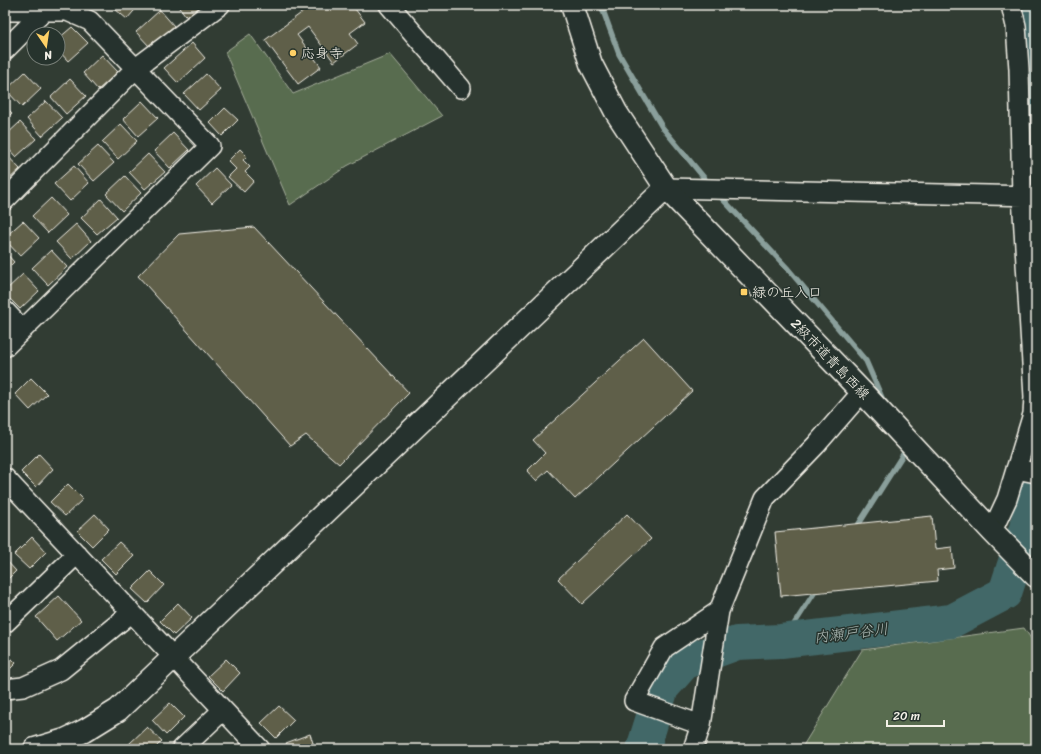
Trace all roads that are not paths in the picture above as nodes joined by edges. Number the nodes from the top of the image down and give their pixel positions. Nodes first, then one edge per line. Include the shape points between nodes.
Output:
1 (220, 5) edge
2 (389, 5) edge
3 (572, 5) edge
4 (1011, 5) edge
5 (5, 11) edge
6 (44, 11) junction
7 (5, 50) edge
8 (136, 68) junction
9 (461, 88) dead end
10 (666, 188) junction
11 (1029, 196) edge
12 (5, 200) edge
13 (5, 311) edge
14 (22, 329) junction
15 (5, 347) edge
16 (862, 392) junction
17 (1016, 469) junction
18 (1036, 473) edge
19 (5, 478) edge
20 (992, 531) junction
21 (77, 554) junction
22 (1036, 576) edge
23 (719, 610) junction
24 (131, 613) junction
25 (5, 623) edge
26 (174, 658) junction
27 (5, 689) edge
28 (223, 710) junction
29 (701, 725) junction
30 (35, 749) edge
31 (182, 749) edge
32 (260, 749) edge
33 (693, 749) edge

1 - 8 street
2 - 9 street
3 - 10 street, 2級市道青島西線 via 591,64 616,112
4 - 11 street via 1016,26
5 - 6 street
6 - 7 street
6 - 8 street via 67,11 90,21
8 - 12 street
8 - 14 street via 210,146
10 - 11 street
10 - 16 street, 2級市道青島西線
10 - 26 street
11 - 17 street via 1034,397 1033,414
13 - 14 street
14 - 15 street
16 - 20 street, 2級市道青島西線
16 - 23 street via 766,498
17 - 18 street
17 - 20 street via 1007,499
19 - 21 street
20 - 22 street, 2級市道青島西線
21 - 24 street
21 - 25 street
23 - 29 street
23 - 29 street via 664,648 634,700
24 - 26 street
24 - 27 street via 61,670 23,687
26 - 28 street
26 - 30 street via 118,710 65,740
28 - 31 street
28 - 32 street
29 - 33 street

